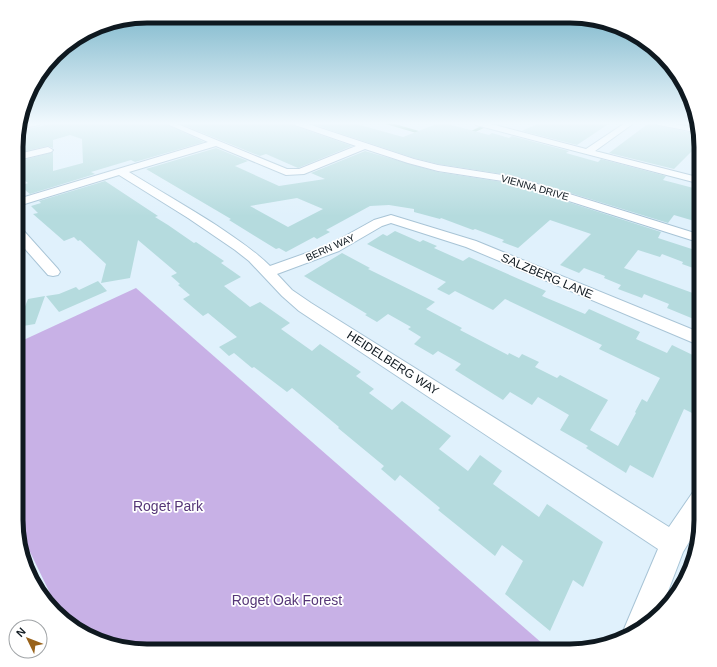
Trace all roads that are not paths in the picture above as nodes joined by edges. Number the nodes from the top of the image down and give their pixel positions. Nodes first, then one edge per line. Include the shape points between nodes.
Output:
1 (179, 154) edge
2 (241, 154) edge
3 (344, 154) edge
4 (392, 154) edge
5 (597, 154) edge
6 (120, 172) junction
7 (694, 177) edge
8 (23, 201) edge
9 (391, 220) joint
10 (694, 237) edge
11 (23, 239) edge
12 (53, 272) dead end
13 (268, 272) junction
14 (694, 337) edge
15 (694, 511) edge
16 (673, 544) junction
17 (643, 619) edge

1 - 6 street
2 - 3 street via 282,172 292,173
4 - 10 street, VIENNA DRIVE via 424,165 511,179
5 - 7 street
6 - 8 street
6 - 13 street, HEIDELBERG WAY via 237,245
9 - 13 street, BERN WAY via 378,223 334,248
9 - 14 street, SALZBERG LANE via 465,242
11 - 12 street
13 - 16 street, HEIDELBERG WAY via 287,293 305,306
15 - 16 street
16 - 17 street

